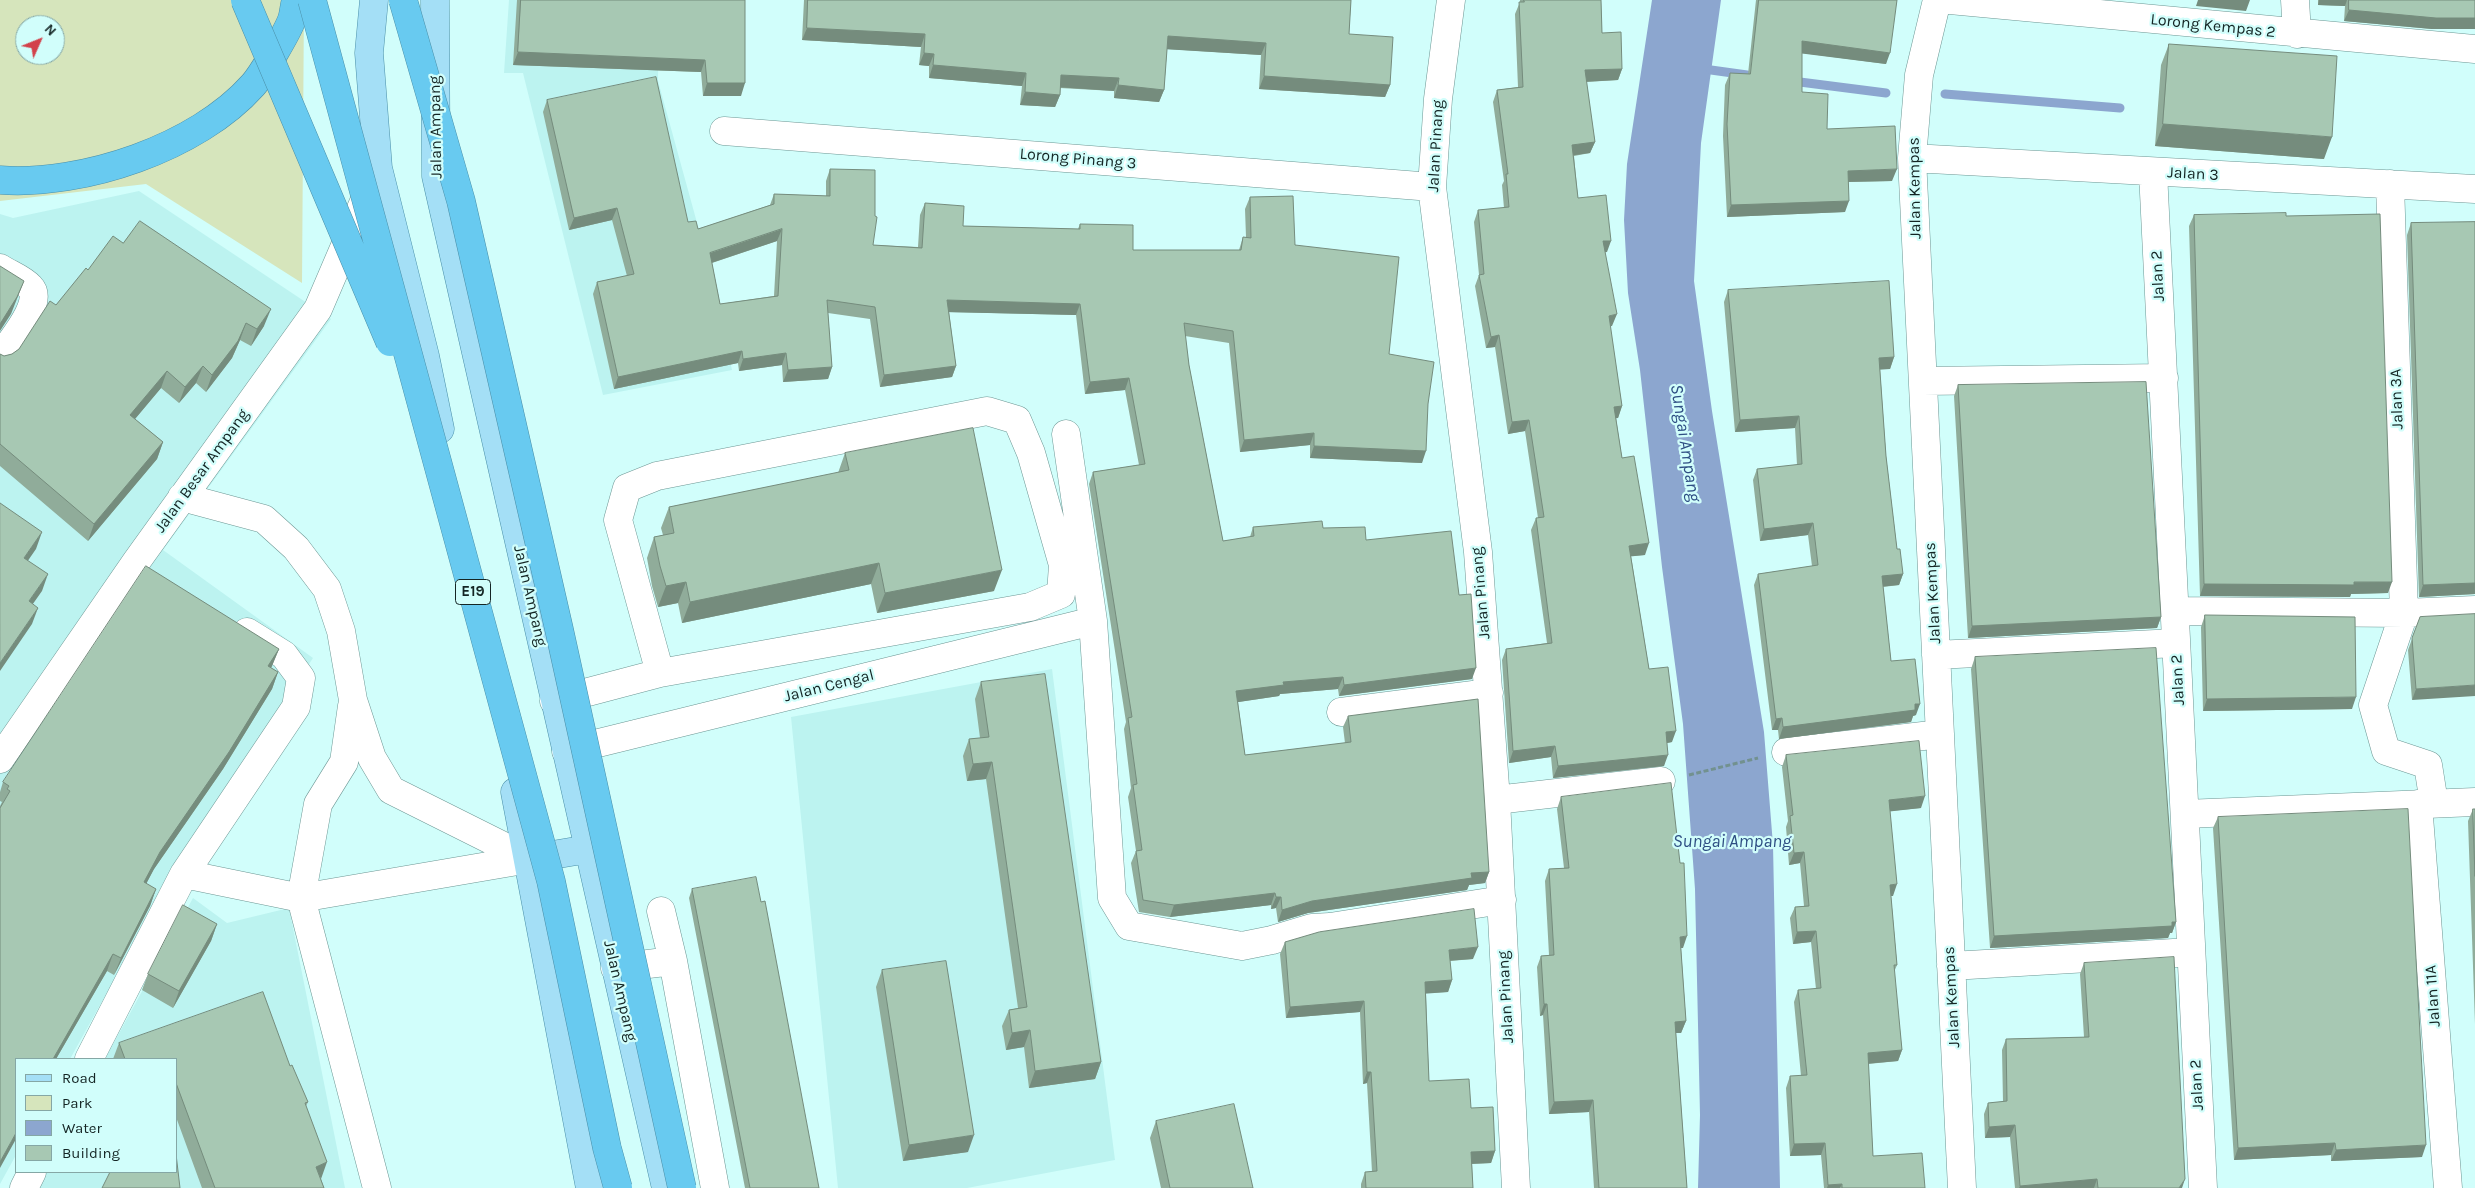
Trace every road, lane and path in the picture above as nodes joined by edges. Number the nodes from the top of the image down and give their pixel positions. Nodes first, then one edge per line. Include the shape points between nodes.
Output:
1 (245, 0) edge
2 (296, 0) edge
3 (312, 0) edge
4 (374, 0) edge
5 (403, 0) edge
6 (435, 0) edge
7 (1451, 0) edge
8 (1937, 0) edge
9 (1950, 0) edge
10 (2295, 0) edge
11 (2297, 34) junction
12 (2475, 49) edge
13 (724, 131) dead end
14 (1912, 158) junction
15 (378, 168) junction
16 (2153, 172) junction
17 (0, 180) edge
18 (2390, 184) junction
19 (1432, 187) junction
20 (2475, 189) edge
21 (0, 268) edge
22 (0, 357) edge
23 (2164, 378) junction
24 (1923, 381) junction
25 (1066, 434) dead end
26 (432, 442) junction
27 (182, 497) junction
28 (136, 562) junction
29 (161, 577) edge
30 (2475, 610) edge
31 (2175, 611) junction
32 (2404, 614) junction
33 (226, 618) edge
34 (1093, 621) junction
35 (2176, 642) junction
36 (1936, 655) junction
37 (660, 673) junction
38 (1489, 693) junction
39 (353, 700) junction
40 (554, 701) junction
41 (1341, 712) dead end
42 (1940, 734) junction
43 (566, 751) junction
44 (1786, 752) joint
45 (0, 759) edge
46 (1661, 781) joint
47 (1496, 800) junction
48 (2475, 802) edge
49 (2426, 803) junction
50 (2184, 814) junction
51 (588, 850) junction
52 (529, 860) junction
53 (184, 874) junction
54 (301, 898) junction
55 (1502, 900) junction
56 (661, 911) dead end
57 (2191, 952) junction
58 (673, 961) junction
59 (1951, 966) junction
60 (615, 968) junction
61 (90, 1058) edge
62 (32, 1173) edge
63 (24, 1188) edge
64 (377, 1188) edge
65 (590, 1188) edge
66 (618, 1188) edge
67 (666, 1188) edge
68 (682, 1188) edge
69 (715, 1188) edge
70 (1516, 1188) edge
71 (1962, 1188) edge
72 (2203, 1188) edge
73 (2448, 1188) edge

1 - 26 highway, bridge
2 - 17 highway via 291,20 254,84 218,117 184,137 119,164 25,182
3 - 26 highway, E19, bridge
4 - 15 main road via 369,53
5 - 68 highway, bridge via 461,201
6 - 40 main road, Jalan Ampang via 436,176
7 - 19 street, Jalan Pinang via 1438,99
8 - 14 street, Jalan Kempas via 1919,75
9 - 11 street, Lorong Kempas 2
10 - 11 street
11 - 12 street, Lorong Kempas 2
13 - 19 street, Lorong Pinang 3
14 - 16 street, Jalan 3
14 - 24 street, Jalan Kempas
15 - 27 street, Jalan Besar Ampang via 318,309
15 - 52 main road via 425,356
16 - 18 street, Jalan 3
16 - 23 street, Jalan 2
18 - 20 street, Jalan 3
18 - 32 street, Jalan 3A
19 - 38 street, Jalan Pinang via 1478,552
21 - 22 street via 31,287 35,300 32,310
23 - 24 street
23 - 31 street, Jalan 2
24 - 36 street, Jalan Kempas
25 - 34 street
26 - 66 highway, E19, bridge via 551,881
27 - 28 street, Jalan Besar Ampang
27 - 39 street via 264,519 296,548 327,589 341,631
28 - 29 street
28 - 45 street, Jalan Besar Ampang
30 - 32 street
31 - 32 street
31 - 35 street, Jalan 2
32 - 49 street, Jalan 11A via 2373,705 2386,751 2428,765
33 - 53 street via 284,655 301,678 296,707
34 - 43 street, Jalan Cengal
34 - 55 street via 1112,898 1128,926 1242,946 1312,928
35 - 36 street
35 - 50 street, Jalan 2
36 - 42 street, Jalan Kempas
37 - 37 street via 618,520 626,488 657,476 987,411 1016,420 1031,453 1063,565 1060,594 1030,607
37 - 40 street
38 - 41 street
38 - 47 street, Jalan Pinang
39 - 52 street via 372,758 391,790
39 - 54 street via 344,762 318,804
40 - 43 main road, Jalan Ampang
42 - 44 street
42 - 59 street, Jalan Kempas
43 - 51 main road, Jalan Ampang
44 - 46 path
46 - 47 street
47 - 55 street, Jalan Pinang
48 - 49 street
49 - 50 street
49 - 73 street, Jalan 11A
50 - 57 street, Jalan 2
51 - 52 main road
51 - 60 main road, Jalan Ampang
52 - 54 street
52 - 65 main road
53 - 54 street
53 - 61 street
54 - 64 street
55 - 70 street, Jalan Pinang
56 - 58 street
57 - 59 street
57 - 72 street, Jalan 2
58 - 60 street
58 - 69 street
59 - 71 street, Jalan Kempas
60 - 67 main road, Jalan Ampang
62 - 63 street

